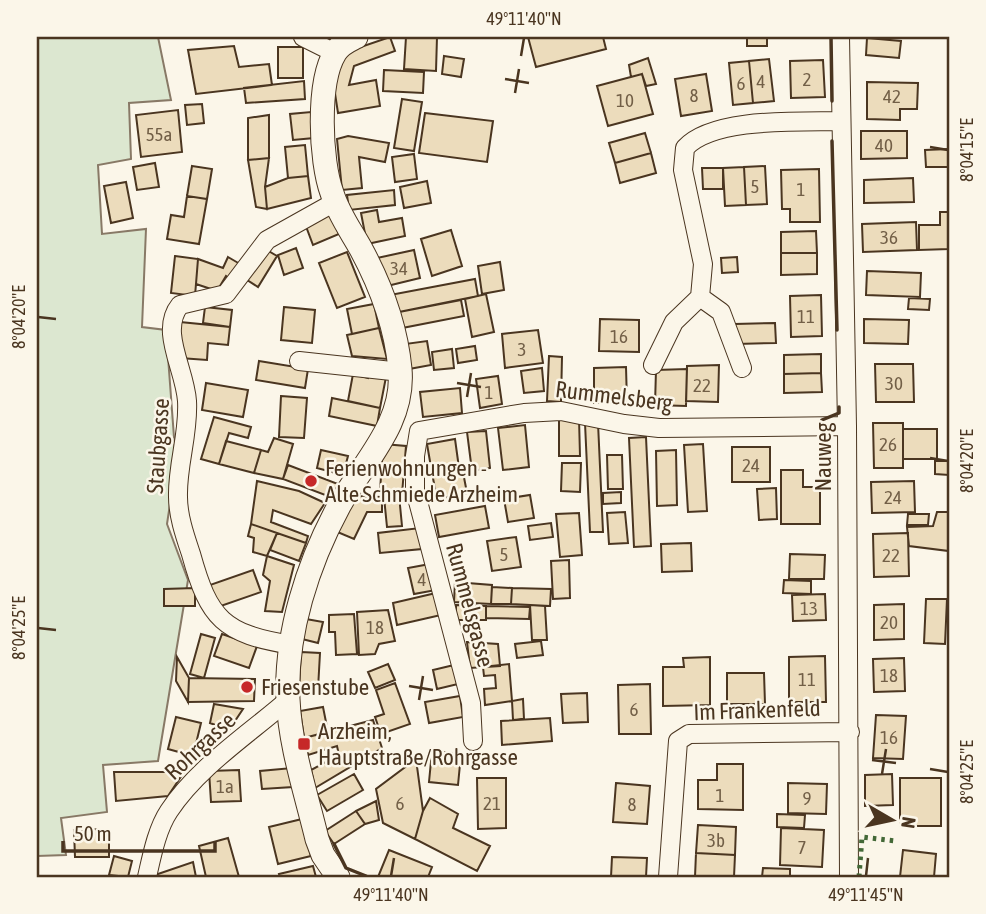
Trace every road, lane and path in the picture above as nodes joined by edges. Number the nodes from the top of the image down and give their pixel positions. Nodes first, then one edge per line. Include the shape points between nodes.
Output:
1 (303, 37) edge
2 (356, 37) edge
3 (840, 37) edge
4 (335, 53) junction
5 (841, 121) junction
6 (335, 202) junction
7 (700, 297) junction
8 (299, 361) dead end
9 (653, 365) dead end
10 (741, 368) dead end
11 (401, 372) junction
12 (396, 409) junction
13 (848, 426) junction
14 (419, 430) junction
15 (292, 645) junction
16 (288, 700) junction
17 (850, 732) junction
18 (473, 741) dead end
19 (147, 877) edge
20 (338, 877) edge
21 (668, 877) edge
22 (849, 877) edge

1 - 4 street
2 - 4 street
3 - 5 street, Nauweg
4 - 6 street via 325,90 324,141
5 - 7 street via 729,128 701,135 685,148 683,170 703,264
5 - 13 street, Nauweg
6 - 11 street via 382,295
6 - 15 street, Staubgasse via 267,240 226,294 180,305 170,329 187,384 180,513 202,590 212,612 225,623
7 - 9 street via 674,322
7 - 10 street via 721,312
8 - 11 street
11 - 12 street
12 - 14 street
12 - 15 street via 377,449 332,519 304,593
13 - 14 street, Rummelsberg via 659,428 561,411
13 - 17 street, Nauweg
14 - 18 street, Rummelsgasse via 415,489 471,704
15 - 16 street
16 - 19 street, Rohrgasse via 194,781 170,810
16 - 20 street via 317,839
17 - 21 street, Im Frankenfeld via 683,736 675,756
17 - 22 street, Nauweg

